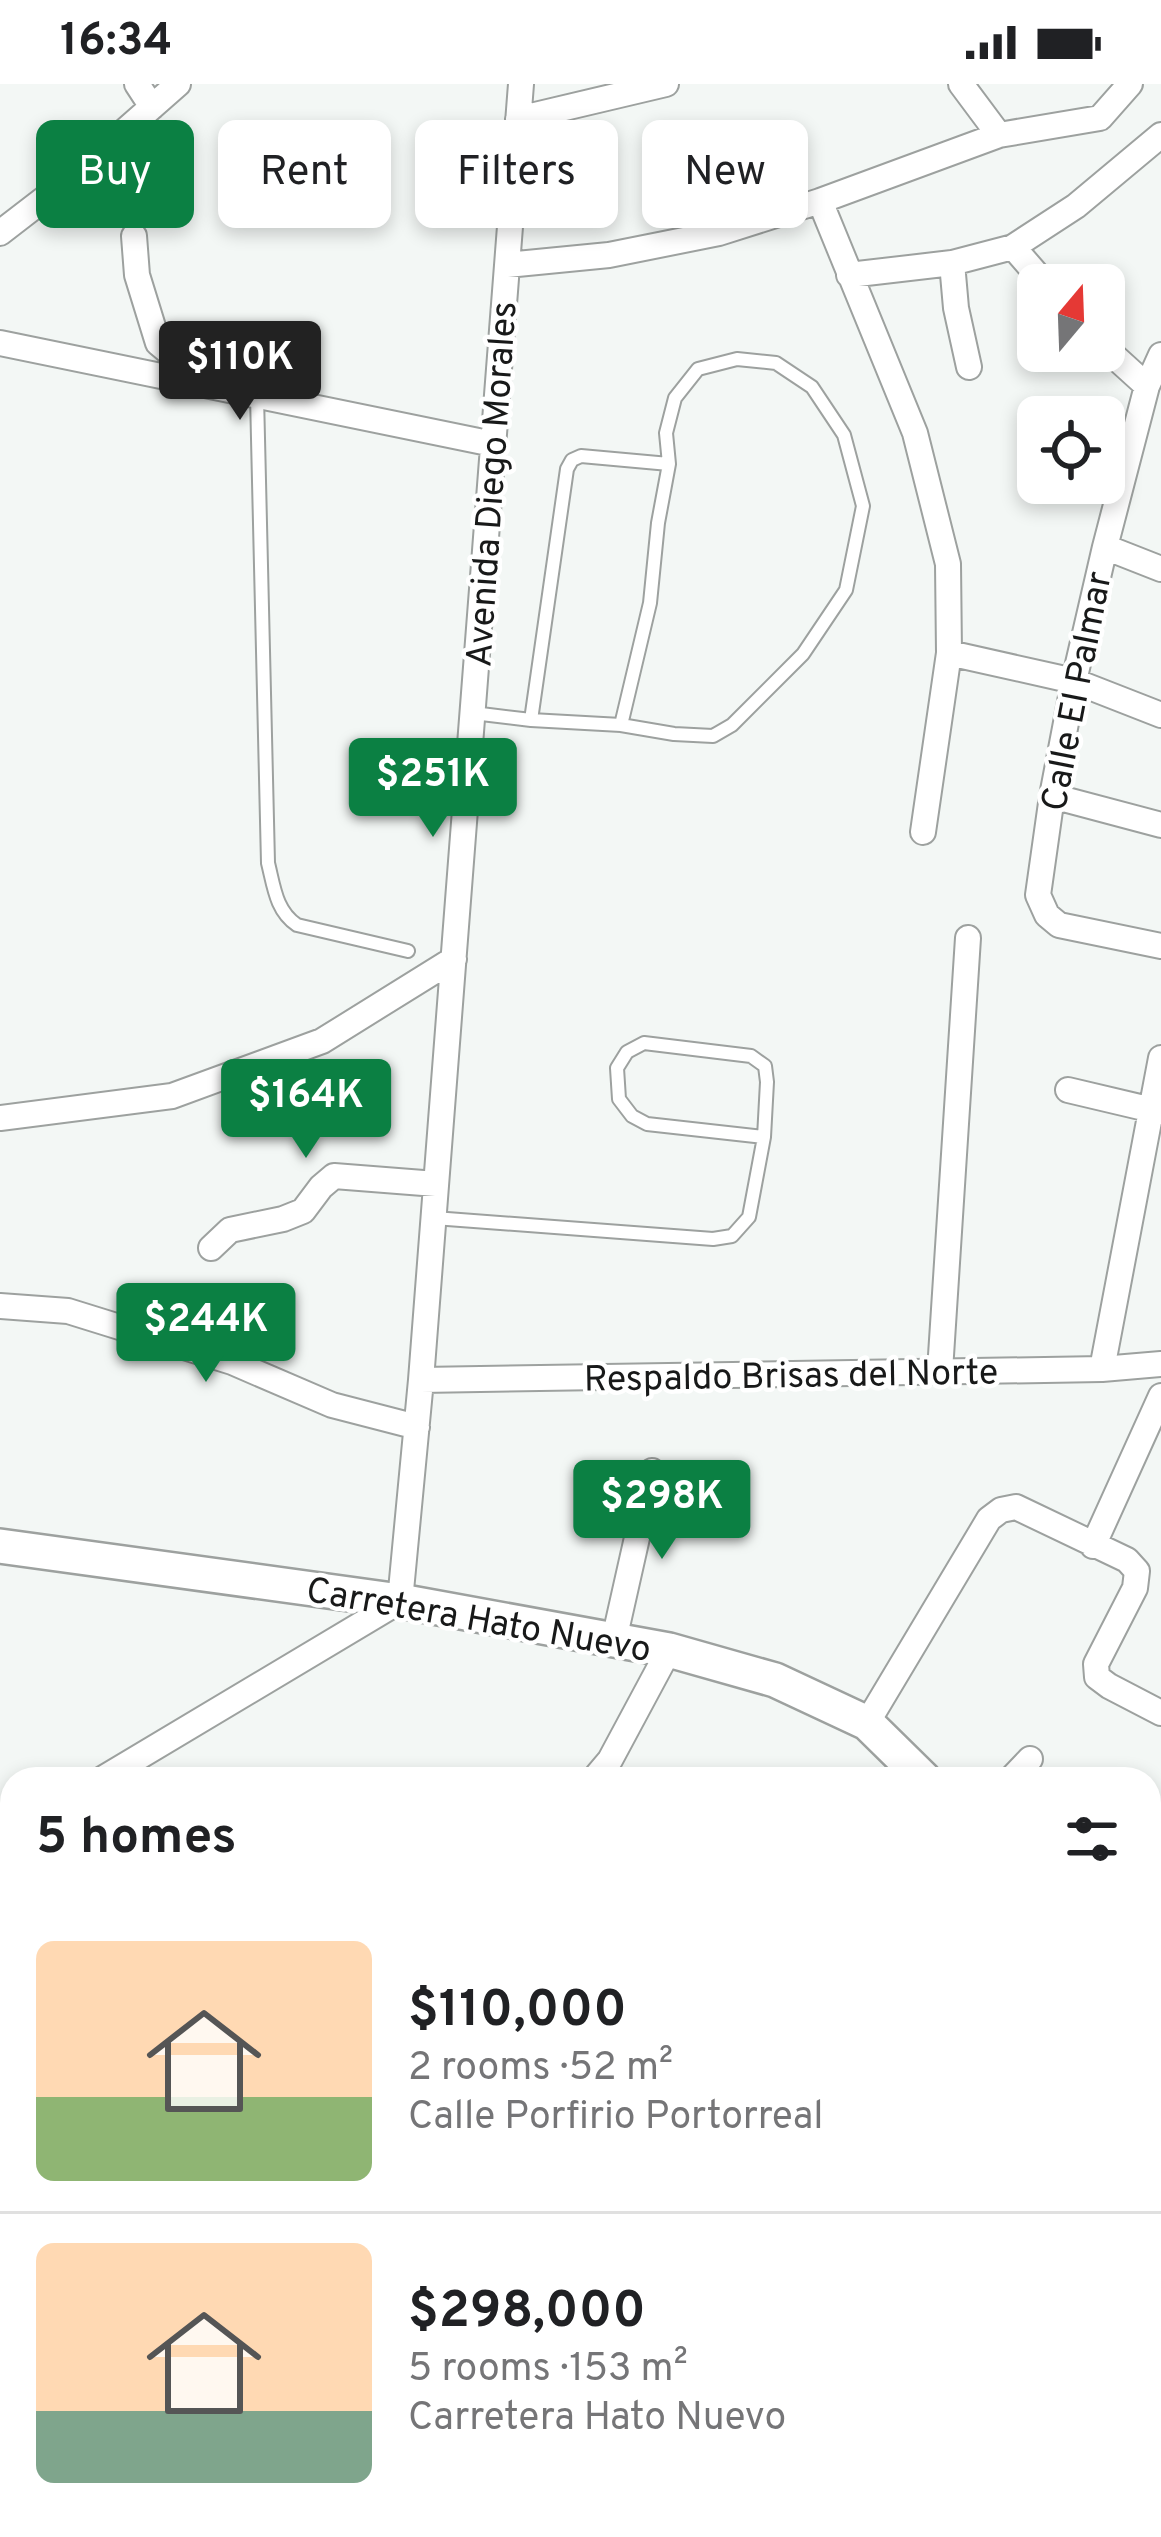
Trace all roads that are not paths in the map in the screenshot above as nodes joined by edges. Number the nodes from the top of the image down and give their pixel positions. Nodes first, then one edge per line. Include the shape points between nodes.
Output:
1 (136, 84) edge
2 (178, 84) edge
3 (521, 84) edge
4 (666, 84) edge
5 (961, 84) edge
6 (1130, 84) edge
7 (152, 107) junction
8 (518, 118) junction
9 (999, 135) junction
10 (1161, 136) edge
11 (820, 201) junction
12 (0, 233) edge
13 (134, 236) dead end
14 (1013, 248) junction
15 (952, 263) junction
16 (1027, 264) edge
17 (507, 265) junction
18 (849, 275) junction
19 (0, 343) edge
20 (1161, 355) edge
21 (1125, 366) edge
22 (968, 368) dead end
23 (1147, 386) junction
24 (212, 387) junction
25 (257, 396) junction
26 (493, 444) junction
27 (669, 464) junction
28 (1105, 548) junction
29 (1161, 569) edge
30 (949, 652) junction
31 (1074, 681) junction
32 (472, 712) junction
33 (1161, 715) edge
34 (531, 720) junction
35 (621, 725) junction
36 (1052, 796) junction
37 (1161, 825) edge
38 (923, 832) dead end
39 (968, 938) dead end
40 (1161, 946) edge
41 (408, 951) dead end
42 (454, 958) junction
43 (1161, 1058) edge
44 (1068, 1090) dead end
45 (1156, 1111) edge
46 (0, 1118) edge
47 (764, 1137) junction
48 (436, 1184) junction
49 (434, 1218) junction
50 (211, 1248) dead end
51 (0, 1306) edge
52 (1161, 1364) edge
53 (1102, 1369) junction
54 (940, 1372) junction
55 (422, 1380) junction
56 (1161, 1396) edge
57 (417, 1427) junction
58 (652, 1471) dead end
59 (0, 1546) edge
60 (1094, 1546) junction
61 (400, 1601) junction
62 (614, 1640) junction
63 (668, 1650) junction
64 (1161, 1713) edge
65 (867, 1723) junction
66 (1030, 1759) dead end
67 (122, 1767) edge
68 (612, 1767) edge
69 (912, 1767) edge
70 (1022, 1767) edge

1 - 7 street
2 - 7 street
3 - 8 street, Avenida Diego Morales
4 - 8 street
5 - 9 street
6 - 9 street via 1100,118
7 - 12 street
8 - 17 street, Avenida Diego Morales
9 - 11 street
10 - 14 street
11 - 17 street via 719,233
11 - 18 street
13 - 24 street via 136,275 158,343
14 - 15 street
14 - 16 street
15 - 18 street
15 - 22 street
17 - 26 street, Avenida Diego Morales
18 - 30 street via 916,433 948,564
19 - 24 street
20 - 23 street, Calle El Palmar
21 - 23 street
23 - 28 street, Calle El Palmar
24 - 25 street
25 - 26 street
25 - 41 lane via 268,863 277,901 297,925
26 - 32 street, Avenida Diego Morales
27 - 34 lane via 581,456 567,469
27 - 35 lane via 650,603
27 - 35 lane via 675,398 698,369 737,358 776,363 812,387 844,435 863,506 845,590 803,654 732,725 713,736
28 - 29 street
28 - 31 street, Calle El Palmar
30 - 31 street
30 - 38 street
31 - 33 street
31 - 36 street, Calle El Palmar
32 - 34 lane
32 - 42 street, Avenida Diego Morales
34 - 35 lane
36 - 37 street
36 - 40 street, Calle El Palmar via 1038,896 1047,915 1059,925
39 - 54 street
42 - 46 street via 322,1040 172,1096
42 - 48 street, Avenida Diego Morales
43 - 45 street
44 - 45 street
45 - 53 street
47 - 47 lane via 765,1066 751,1056 644,1043 617,1068 619,1099 647,1124
47 - 49 lane via 749,1217 732,1236
48 - 49 street, Avenida Diego Morales
48 - 50 street via 334,1176 303,1211 230,1230
49 - 55 street, Avenida Diego Morales
51 - 57 street via 68,1311
52 - 53 street, Respaldo Brisas del Norte
53 - 54 street, Respaldo Brisas del Norte
54 - 55 street, Respaldo Brisas del Norte
55 - 57 street, Avenida Diego Morales
56 - 60 street
57 - 61 street, Avenida Diego Morales
58 - 62 street
59 - 61 main road, Carretera Hato Nuevo
60 - 64 street via 1137,1571 1097,1677
60 - 65 street via 1016,1507 1001,1510
61 - 62 main road, Carretera Hato Nuevo
61 - 67 street
62 - 63 main road, Carretera Hato Nuevo
63 - 65 main road, Carretera Hato Nuevo via 776,1680
63 - 68 street
65 - 69 main road, Carretera Hato Nuevo
66 - 70 street

